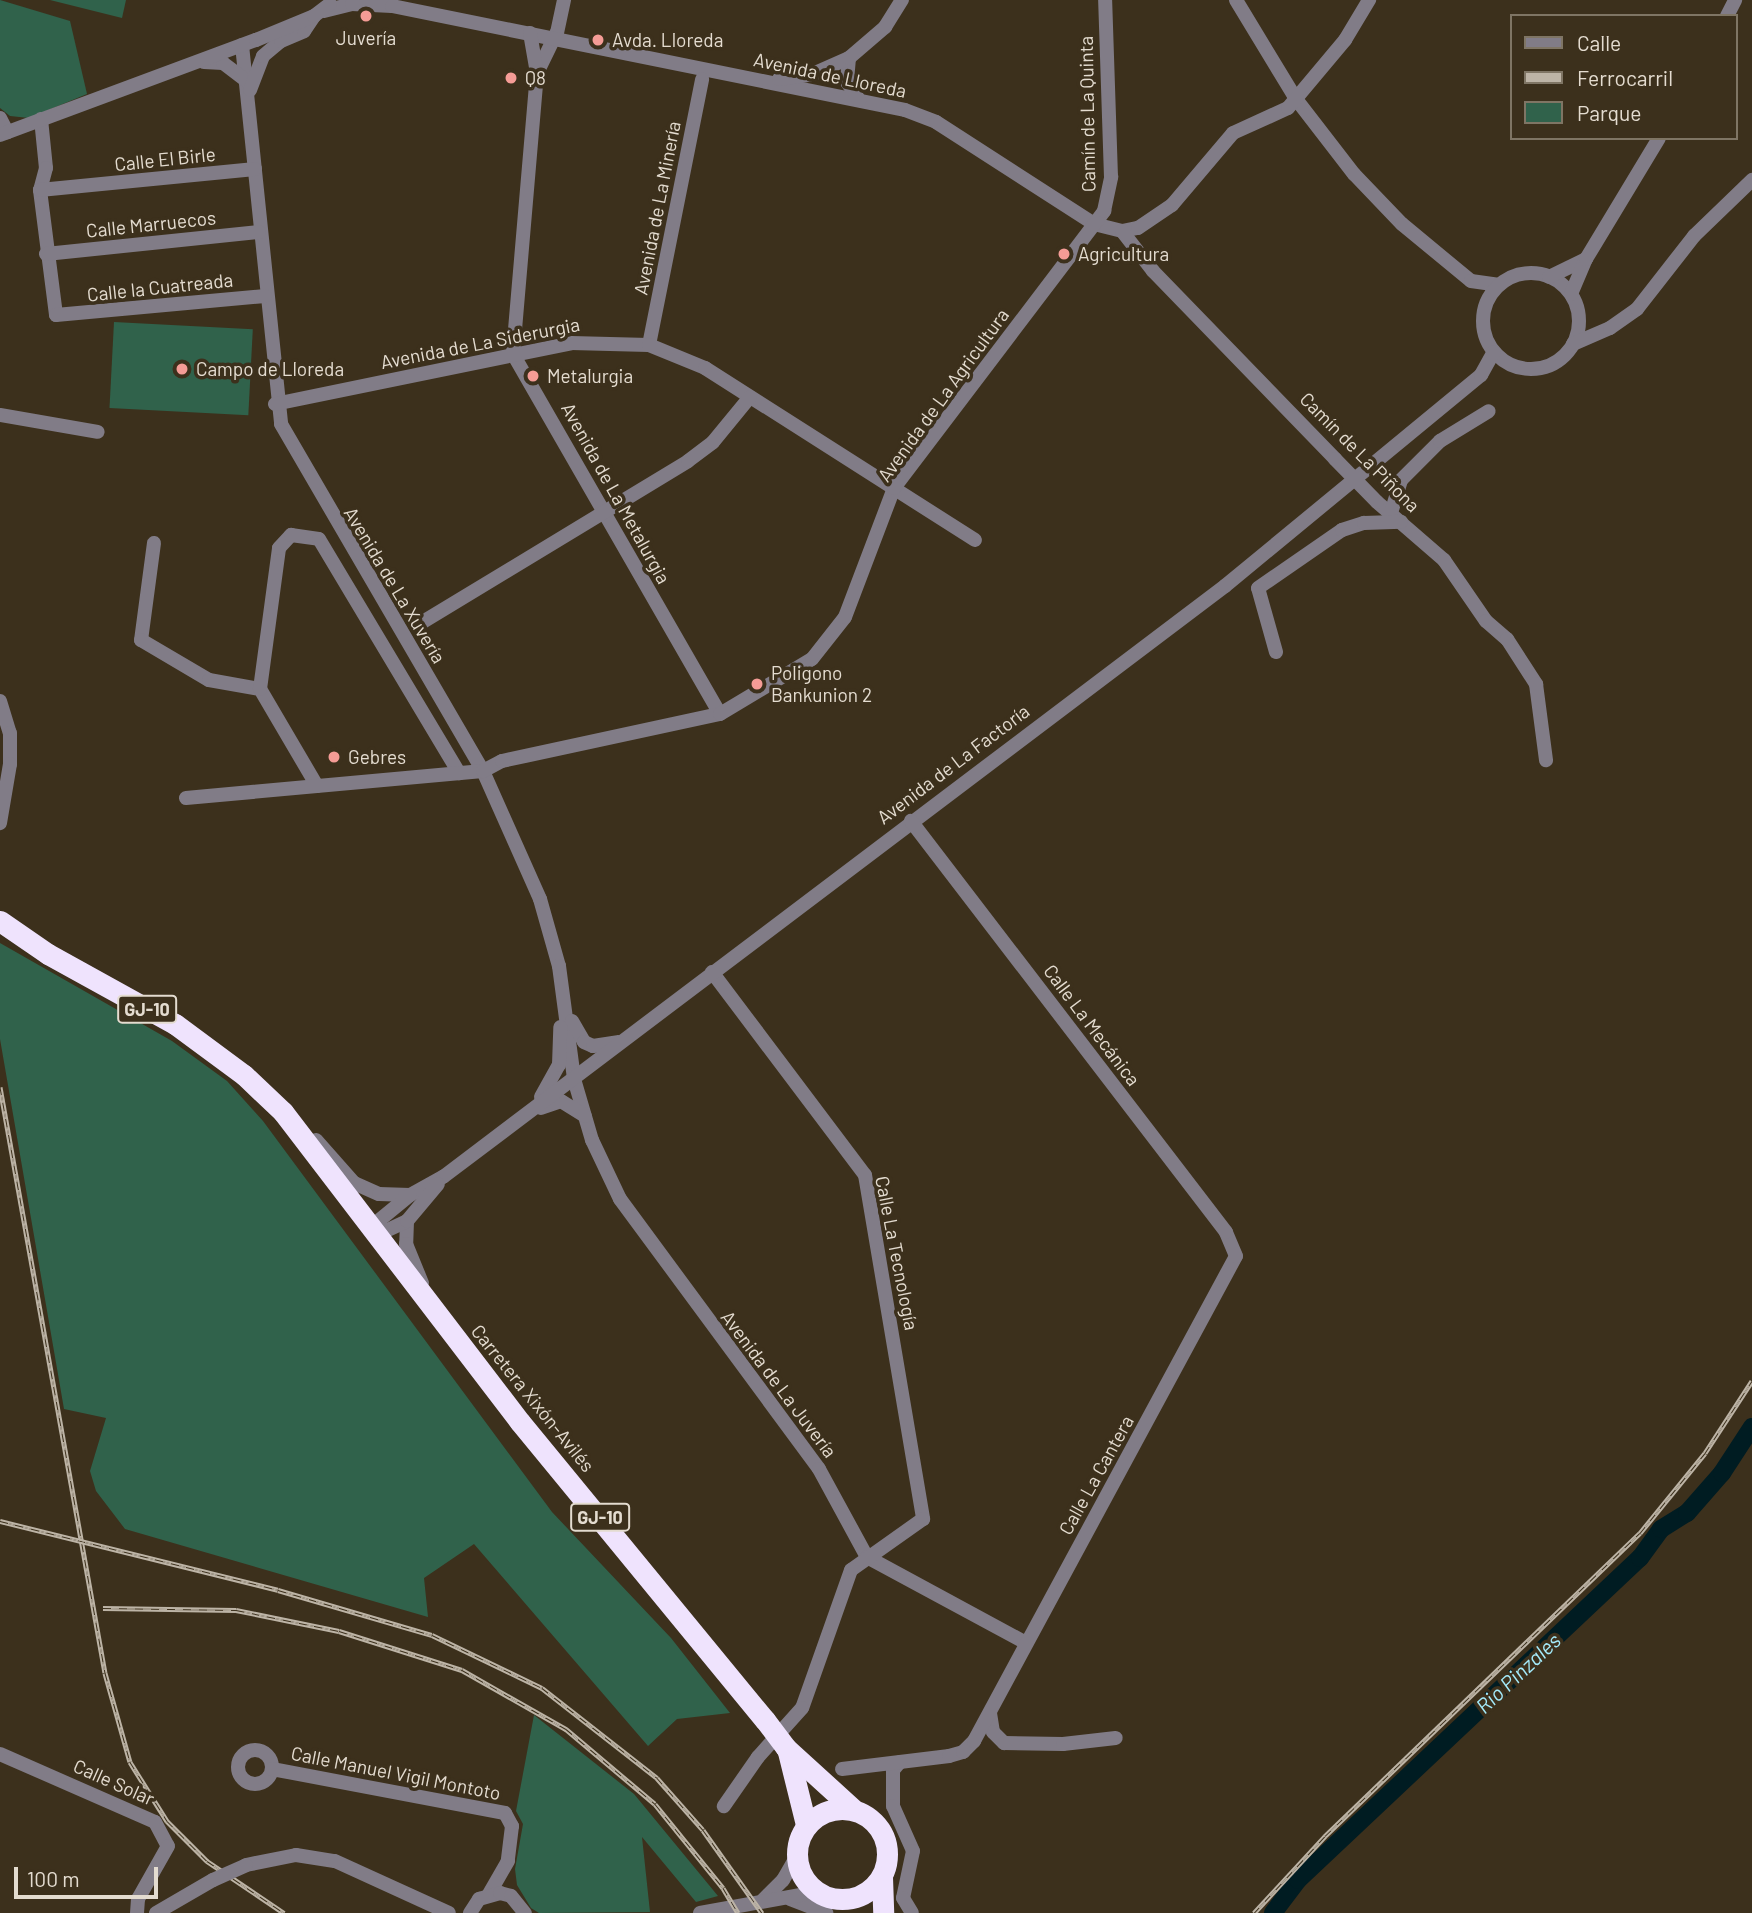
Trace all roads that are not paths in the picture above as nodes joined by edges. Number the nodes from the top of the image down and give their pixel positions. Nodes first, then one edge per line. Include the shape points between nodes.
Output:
1 (564, 0) edge
2 (902, 0) edge
3 (1105, 0) edge
4 (1236, 0) edge
5 (1368, 0) edge
6 (372, 2) edge
7 (323, 9) edge
8 (530, 33) junction
9 (555, 39) junction
10 (242, 45) junction
11 (849, 58) junction
12 (196, 62) junction
13 (537, 72) junction
14 (702, 79) dead end
15 (757, 80) junction
16 (248, 88) junction
17 (1296, 99) junction
18 (859, 100) junction
19 (0, 118) edge
20 (41, 119) junction
21 (3, 134) edge
22 (1658, 140) edge
23 (255, 169) junction
24 (1752, 180) edge
25 (40, 190) junction
26 (1094, 224) junction
27 (1122, 231) junction
28 (259, 232) junction
29 (46, 254) junction
30 (1586, 259) junction
31 (1549, 277) junction
32 (1471, 281) junction
33 (1498, 285) junction
34 (1571, 294) junction
35 (265, 296) junction
36 (1484, 306) junction
37 (1578, 320) junction
38 (1595, 334) junction
39 (1573, 344) junction
40 (649, 345) junction
41 (1494, 352) junction
42 (513, 354) junction
43 (1514, 366) junction
44 (1481, 376) junction
45 (750, 397) junction
46 (275, 404) junction
47 (1489, 411) dead end
48 (0, 415) edge
49 (98, 432) dead end
50 (894, 488) junction
51 (606, 515) junction
52 (1396, 518) junction
53 (975, 540) dead end
54 (154, 543) dead end
55 (421, 624) dead end
56 (1276, 652) dead end
57 (260, 689) junction
58 (0, 701) edge
59 (720, 714) junction
60 (1546, 760) dead end
61 (483, 771) junction
62 (459, 773) junction
63 (317, 786) junction
64 (186, 798) dead end
65 (911, 821) junction
66 (0, 823) edge
67 (0, 921) edge
68 (712, 972) junction
69 (563, 997) junction
70 (625, 1040) junction
71 (574, 1079) junction
72 (283, 1112) junction
73 (527, 1114) junction
74 (585, 1116) junction
75 (443, 1177) junction
76 (410, 1195) junction
77 (407, 1221) junction
78 (374, 1231) junction
79 (1236, 1256) joint
80 (437, 1313) junction
81 (867, 1557) junction
82 (1026, 1643) junction
83 (990, 1711) junction
84 (1116, 1738) dead end
85 (787, 1749) junction
86 (0, 1754) edge
87 (900, 1762) junction
88 (272, 1769) dead end
89 (842, 1769) dead end
90 (724, 1806) dead end
91 (853, 1809) junction
92 (806, 1825) junction
93 (797, 1856) junction
94 (508, 1861) junction
95 (882, 1877) junction
96 (484, 1896) junction
97 (511, 1896) junction
98 (769, 1899) junction
99 (824, 1901) edge
100 (443, 1909) edge
101 (710, 1912) edge
102 (137, 1913) edge
103 (156, 1913) edge
104 (470, 1913) edge
105 (525, 1913) edge
106 (845, 1913) edge
107 (883, 1913) edge
108 (912, 1913) edge

1 - 9 street
2 - 11 street via 885,27
3 - 26 street, Camín de La Quinta via 1111,185 1104,211
4 - 17 street
5 - 17 street via 1345,40
6 - 7 street, Avenida de Lloreda
6 - 8 street, Avenida de Lloreda
7 - 10 street, Avenida de Lloreda
7 - 16 street, Avenida de La Xuvería via 304,32 281,41 263,56
8 - 9 street, Avenida de Lloreda
8 - 13 street
9 - 13 street
9 - 15 street, Avenida de Lloreda
10 - 12 street, Avenida de Lloreda
10 - 16 street, Avenida de La Xuvería
11 - 15 street via 813,74
11 - 18 street via 846,82
12 - 16 street via 223,63
12 - 20 street, Avenida de Lloreda
13 - 42 street
14 - 40 street, Avenida de La Minería
15 - 18 street, Avenida de Lloreda
16 - 23 street, Avenida de La Xuvería
17 - 27 street via 1288,108 1233,133 1172,205 1138,228
17 - 32 street via 1354,174 1402,224
18 - 26 street, Avenida de Lloreda via 936,122
19 - 21 street
20 - 21 street, Avenida de Lloreda
20 - 25 street via 46,159
22 - 30 street
23 - 25 street, Calle El Birle
23 - 28 street, Avenida de La Xuvería
24 - 38 street via 1694,236 1636,309
25 - 29 street
26 - 27 street, Avenida de Lloreda
26 - 50 street, Avenida de La Agricultura
27 - 52 street, Camín de La Piñona, bridge via 1153,271
28 - 29 street, Calle Marruecos
28 - 35 street, Avenida de La Xuvería
29 - 35 street, Calle la Cuatreada via 53,312 60,316
30 - 31 street
30 - 34 street
31 - 33 street via 1522,273
31 - 34 street
32 - 33 street
32 - 36 street
33 - 36 street
34 - 37 street
35 - 46 street, Avenida de La Xuvería
36 - 41 street via 1483,330
37 - 38 street
37 - 39 street
38 - 39 street
39 - 43 street via 1555,363 1528,369
40 - 42 street, Avenida de La Siderurgia via 601,340
40 - 45 street, Avenida de La Siderurgia via 705,368
41 - 43 street
41 - 44 street, Avenida de La Factoría
42 - 46 street, Avenida de La Siderurgia
42 - 51 street, Avenida de La Metalurgia
43 - 44 street, Avenida de La Factoría
44 - 65 street, Avenida de La Factoría via 1225,586
45 - 50 street, Avenida de La Siderurgia
45 - 51 street via 713,442
46 - 61 street, Avenida de La Xuvería via 298,460
47 - 52 street via 1440,441 1401,480
48 - 49 street
50 - 53 street, Avenida de La Siderurgia
50 - 59 street, Avenida de La Agricultura via 845,617 812,659
51 - 55 street
51 - 59 street, Avenida de La Metalurgia
52 - 56 street via 1342,530 1258,589
52 - 60 street, Camín de La Piñona via 1444,560 1486,621 1507,639 1536,684
54 - 57 street via 141,640 209,680
57 - 62 street via 279,548 291,535 319,539
57 - 63 street
58 - 66 street via 10,733
59 - 61 street, Avenida de La Agricultura via 502,761
61 - 62 street, Avenida de La Agricultura
61 - 69 street, Avenida de La Xuvería via 549,921
62 - 63 street, Avenida de La Agricultura
63 - 64 street, Avenida de La Agricultura
65 - 68 street, Avenida de La Factoría
65 - 79 street, Calle La Mecánica via 1226,1232
67 - 72 highway, Carretera Xixón-Avilés / GJ-10 via 48,954 175,1024 244,1074
68 - 70 street, Avenida de La Factoría
68 - 81 street, Calle La Tecnología via 865,1175 923,1520
69 - 70 street via 584,1042 606,1045
69 - 71 street, Avenida de La Xuvería
69 - 73 street via 559,1065
70 - 71 street, Avenida de La Factoría
71 - 73 street, Avenida de La Factoría
71 - 74 street, Avenida de La Juvería
72 - 76 street via 316,1140 354,1183 379,1194
72 - 78 highway, Carretera Xixón-Avilés / GJ-10
73 - 74 street via 561,1101
73 - 75 street, Avenida de La Factoría
74 - 81 street, Avenida de La Juvería via 592,1140 638,1228 820,1469
75 - 76 street, Avenida de La Factoría
75 - 77 street, Avenida de La Factoría
76 - 78 street, Avenida de La Factoría
77 - 78 street, Avenida de La Factoría
77 - 80 street via 411,1260
78 - 80 highway, Carretera Xixón-Avilés / GJ-10
79 - 82 street, Calle La Cantera
80 - 85 highway, Carretera Xixón-Avilés / GJ-10, bridge
81 - 82 street
81 - 90 street via 851,1570 837,1598 805,1703 789,1727 758,1757
82 - 83 street, Calle La Cantera
83 - 84 street via 993,1732 1004,1743 1063,1744
83 - 87 street, Calle La Cantera via 963,1752
85 - 91 highway, Carretera Xixón-Avilés / GJ-10
85 - 92 highway, Carretera Xixón-Avilés / GJ-10
86 - 102 street, Calle Solar via 155,1822 168,1846 138,1899
87 - 89 street, Calle La Cantera
87 - 108 street via 893,1770 893,1807 913,1851 903,1898
88 - 94 street, Calle Manuel Vigil Montoto via 497,1810 510,1818 512,1826
91 - 92 highway via 819,1815
91 - 95 highway, GJ-10 via 867,1815 887,1842
92 - 93 highway, GJ-10
93 - 98 street
93 - 99 highway via 805,1883
94 - 96 street, Calle Manuel Vigil Montoto
94 - 97 street, Calle Manuel Vigil Montoto
95 - 99 highway via 856,1898
95 - 107 highway, GJ-10
96 - 97 street
96 - 100 street
96 - 104 street, Calle Manuel Vigil Montoto
97 - 105 street
98 - 99 street
98 - 99 street
98 - 101 street
99 - 106 highway
100 - 103 street, bridge via 335,1861 296,1856 246,1865

